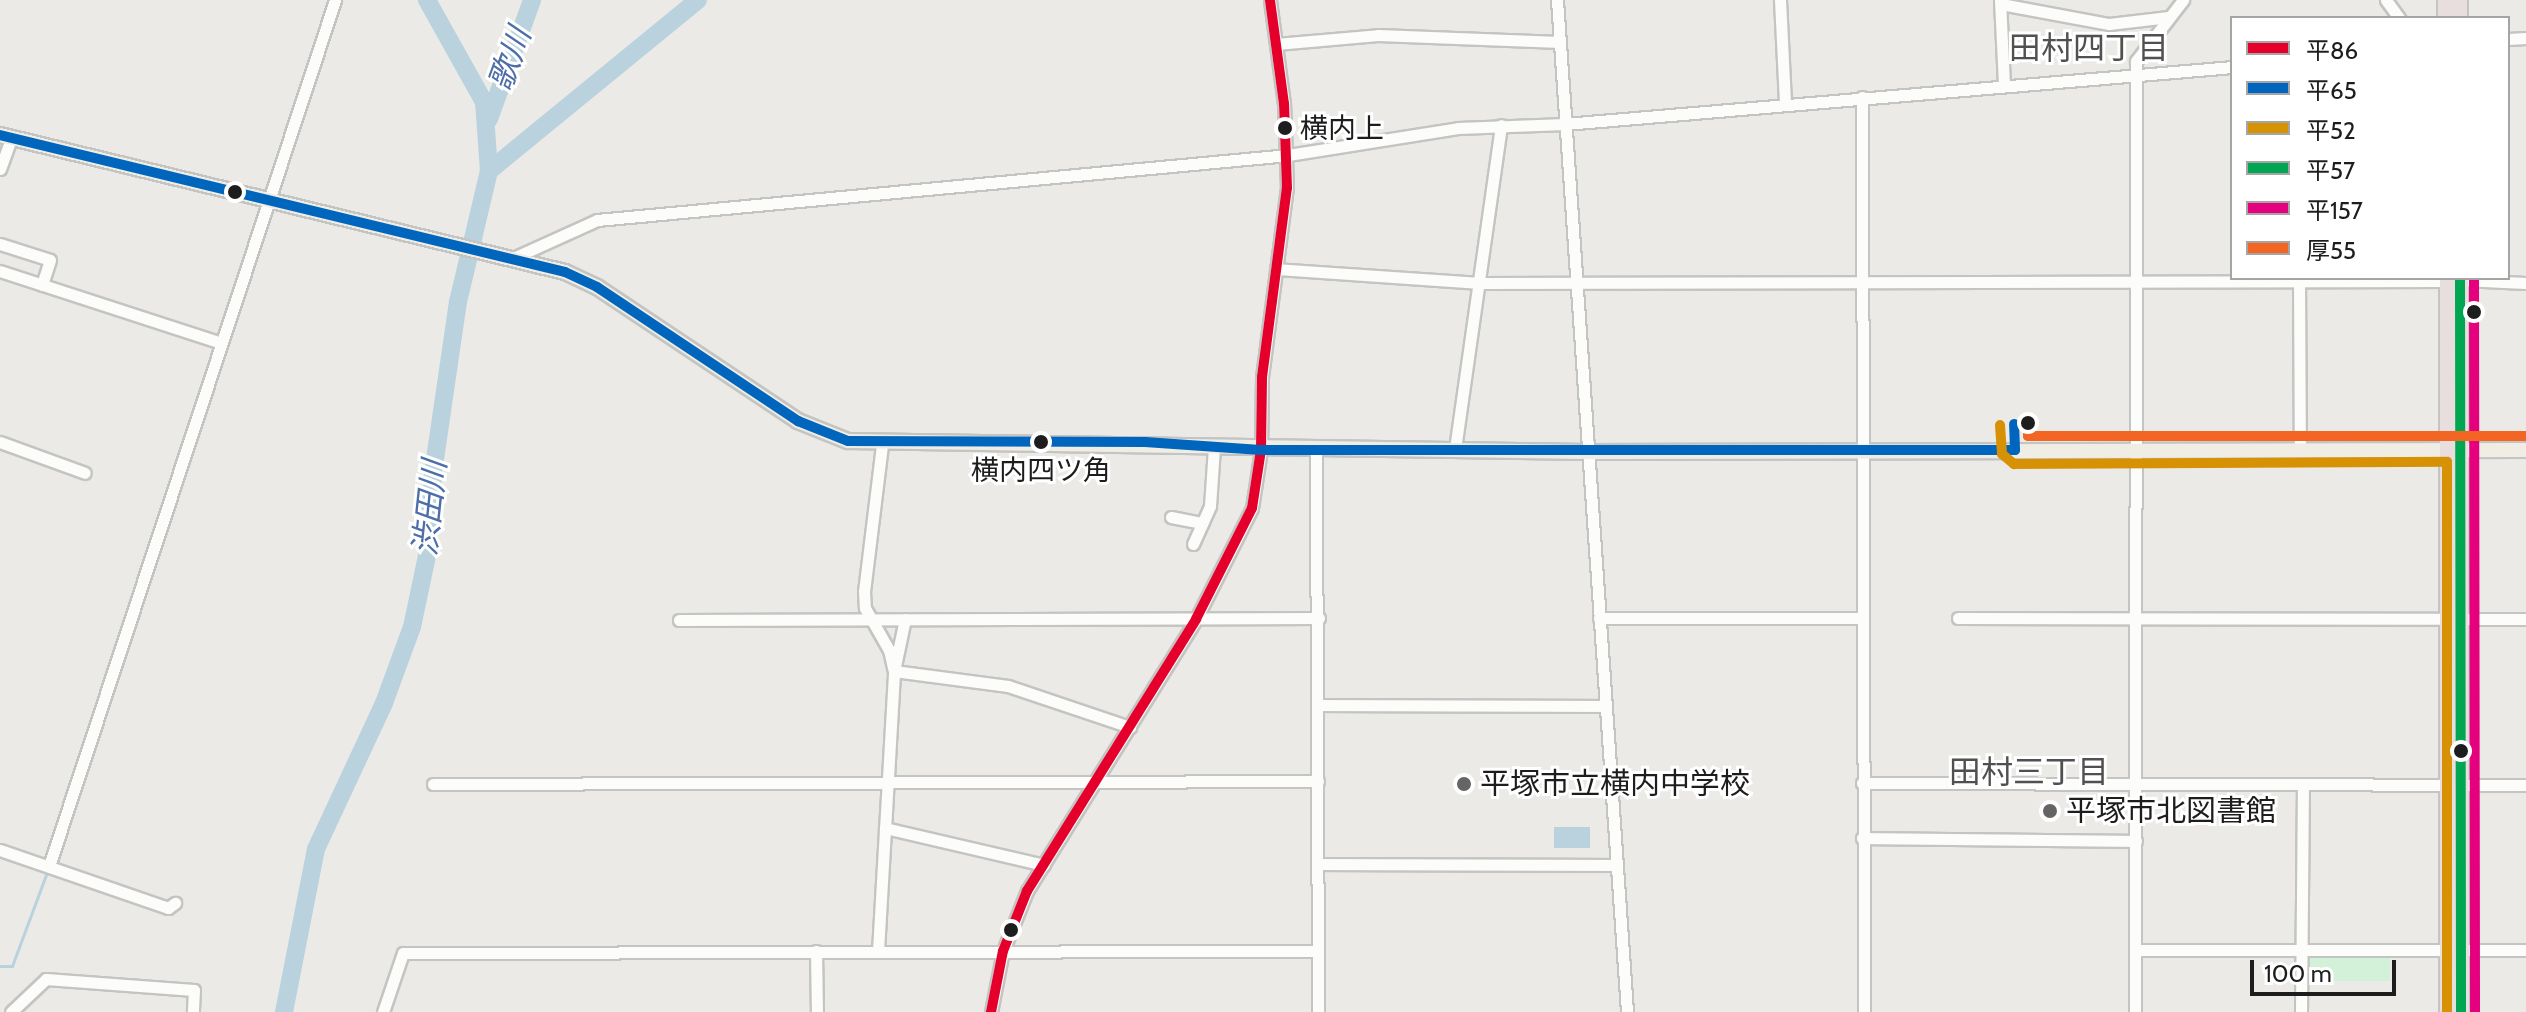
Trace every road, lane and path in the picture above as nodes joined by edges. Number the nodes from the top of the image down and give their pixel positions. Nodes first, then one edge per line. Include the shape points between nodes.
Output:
1 (335, 0) edge
2 (1270, 0) edge
3 (1557, 0) edge
4 (1780, 0) edge
5 (2183, 0) edge
6 (2001, 2) edge
7 (2169, 17) junction
8 (1560, 42) junction
9 (1276, 44) junction
10 (2230, 67) edge
11 (2137, 75) junction
12 (2004, 85) junction
13 (1862, 97) junction
14 (1785, 103) junction
15 (1565, 124) junction
16 (1501, 125) junction
17 (6, 136) edge
18 (1288, 155) junction
19 (0, 169) edge
20 (266, 200) junction
21 (0, 244) edge
22 (511, 259) junction
23 (1276, 269) junction
24 (0, 271) edge
25 (1862, 280) junction
26 (2230, 280) edge
27 (2299, 280) edge
28 (2454, 280) edge
29 (2472, 280) edge
30 (2137, 281) junction
31 (1576, 282) junction
32 (1479, 283) junction
33 (2526, 283) edge
34 (42, 285) junction
35 (218, 342) junction
36 (0, 442) edge
37 (882, 445) junction
38 (1214, 448) junction
39 (1316, 448) junction
40 (2454, 448) junction
41 (1455, 449) junction
42 (1261, 450) junction
43 (2300, 450) junction
44 (2526, 450) edge
45 (1864, 451) junction
46 (2136, 451) junction
47 (1587, 452) junction
48 (85, 473) dead end
49 (1171, 517) dead end
50 (1202, 523) junction
51 (1193, 544) dead end
52 (869, 618) junction
53 (1319, 618) junction
54 (1599, 618) junction
55 (1862, 618) junction
56 (1958, 618) dead end
57 (2137, 618) junction
58 (905, 619) junction
59 (1196, 619) junction
60 (2454, 619) junction
61 (2526, 619) edge
62 (679, 620) dead end
63 (894, 671) junction
64 (1319, 705) junction
65 (1606, 706) junction
66 (1130, 727) junction
67 (1318, 781) junction
68 (1862, 783) junction
69 (433, 784) dead end
70 (1095, 784) junction
71 (2303, 785) junction
72 (2526, 785) edge
73 (887, 786) junction
74 (2454, 786) junction
75 (2136, 787) junction
76 (885, 828) junction
77 (1862, 838) junction
78 (2136, 841) junction
79 (0, 850) edge
80 (1317, 864) junction
81 (1044, 865) junction
82 (1616, 865) junction
83 (49, 866) junction
84 (175, 903) dead end
85 (2135, 950) junction
86 (2303, 950) junction
87 (2454, 950) junction
88 (2526, 950) edge
89 (816, 951) junction
90 (878, 951) junction
91 (1003, 951) junction
92 (1318, 951) junction
93 (11, 1012) edge
94 (193, 1012) edge
95 (383, 1012) edge
96 (817, 1012) edge
97 (991, 1012) edge
98 (1318, 1012) edge
99 (1627, 1012) edge
100 (1864, 1012) edge
101 (2135, 1012) edge
102 (2301, 1012) edge
103 (2448, 1012) edge
104 (2461, 1012) edge

1 - 20 street
2 - 9 street
3 - 8 street
4 - 14 street
5 - 7 street
6 - 7 street via 2109,24
6 - 12 street
7 - 11 street via 2136,61
8 - 9 street via 1378,35
8 - 15 street
9 - 18 street
10 - 11 street
11 - 12 street
11 - 30 street
12 - 13 street
13 - 14 street
13 - 25 street
14 - 15 street
15 - 16 street
15 - 31 street
16 - 18 street
16 - 32 street
17 - 19 street
17 - 20 main road
18 - 22 street via 597,220
18 - 23 street
20 - 22 main road
20 - 35 street
21 - 34 street via 50,260
22 - 37 main road via 597,287 817,431
23 - 32 street
23 - 42 street via 1262,377
24 - 34 street
25 - 30 street
25 - 31 street
25 - 45 street
26 - 30 street
27 - 43 street
28 - 40 highway
29 - 33 street
30 - 46 street
31 - 32 street
31 - 47 street
32 - 41 street
34 - 35 street
35 - 83 street
36 - 48 street
37 - 38 main road via 1088,441
37 - 52 street via 864,591
38 - 42 main road
38 - 50 street via 1210,506
39 - 41 main road
39 - 42 main road
39 - 53 street
40 - 43 main road
40 - 44 main road
40 - 60 highway
41 - 47 main road
42 - 59 street via 1252,508
43 - 46 main road
45 - 46 main road
45 - 47 main road
45 - 55 street
46 - 57 street
47 - 54 street
49 - 50 street
50 - 51 street
52 - 58 street
52 - 62 street
52 - 63 street via 889,650
53 - 59 street
53 - 64 street
54 - 55 street
54 - 65 street
55 - 68 street
56 - 57 street
57 - 60 street
57 - 75 street
58 - 59 street
58 - 63 street
59 - 66 street
60 - 61 street
60 - 74 highway
63 - 66 street via 1008,686
63 - 73 street
64 - 65 street
64 - 67 street
65 - 82 street
66 - 70 street
67 - 70 street
67 - 80 street
68 - 75 street
68 - 77 street
69 - 73 street
70 - 73 street
70 - 81 street
71 - 74 street
71 - 75 street
71 - 86 street
72 - 74 street
73 - 76 street
74 - 87 highway
75 - 78 street
76 - 81 street
76 - 90 street
77 - 78 street
77 - 100 street
78 - 85 street
79 - 83 street
80 - 82 street
80 - 92 street
81 - 91 street via 1020,905
82 - 99 street
83 - 84 street via 168,908
85 - 86 street
85 - 101 street
86 - 87 street
86 - 102 street
87 - 88 street
87 - 103 highway
87 - 104 highway
89 - 90 street
89 - 95 street via 403,953
89 - 96 street
90 - 91 street
91 - 92 street
91 - 97 street
92 - 98 street
93 - 94 street via 46,979 194,990

